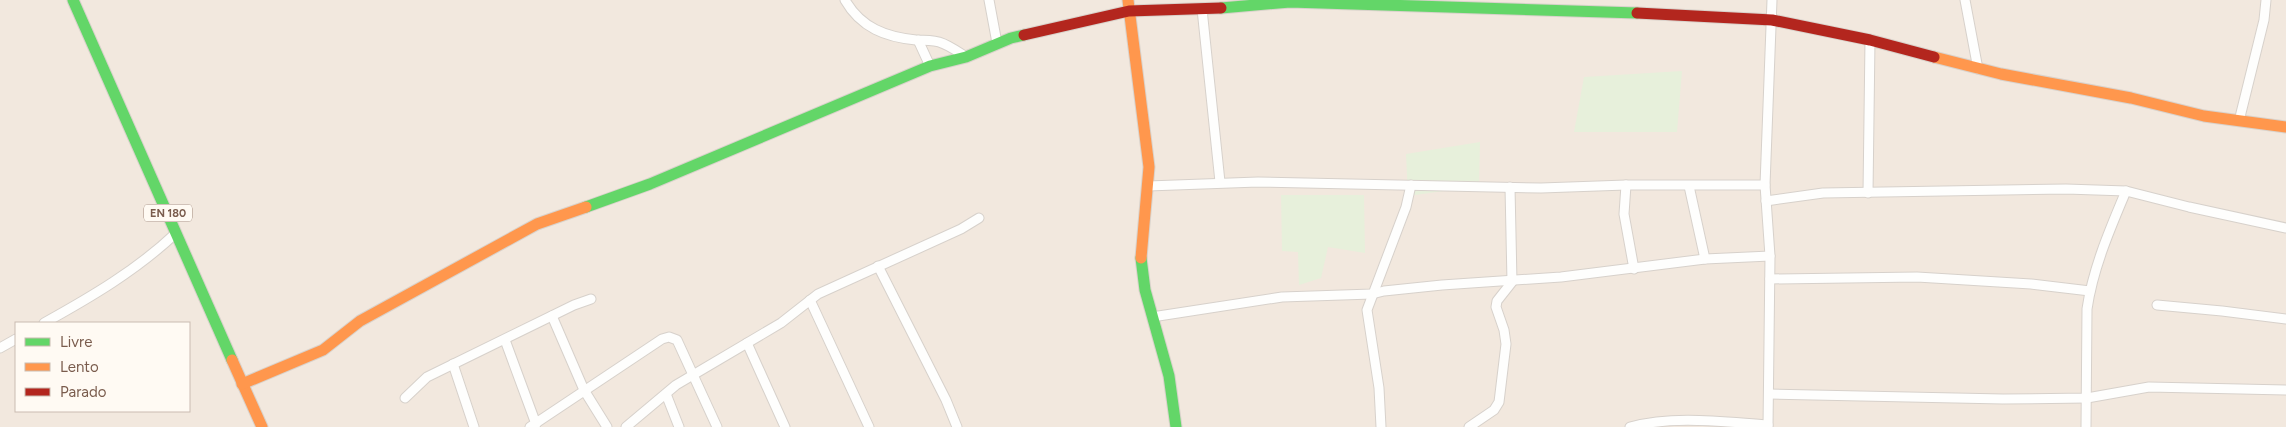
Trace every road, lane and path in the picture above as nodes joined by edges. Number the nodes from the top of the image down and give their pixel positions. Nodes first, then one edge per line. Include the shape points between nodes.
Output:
1 (73, 0) edge
2 (845, 0) edge
3 (989, 0) edge
4 (1522, 0) edge
5 (1772, 0) edge
6 (1965, 0) edge
7 (2266, 0) edge
8 (1290, 1) edge
9 (1374, 3) edge
10 (1128, 5) edge
11 (1202, 9) junction
12 (1533, 10) junction
13 (1772, 20) junction
14 (918, 40) junction
15 (1870, 40) junction
16 (998, 43) junction
17 (966, 56) junction
18 (930, 66) junction
19 (1978, 69) junction
20 (2238, 121) junction
21 (2286, 127) edge
22 (1220, 182) junction
23 (1411, 185) junction
24 (1626, 185) junction
25 (1764, 185) junction
26 (1148, 186) junction
27 (1689, 186) junction
28 (1510, 187) junction
29 (2126, 191) junction
30 (1868, 193) junction
31 (1766, 201) junction
32 (979, 218) dead end
33 (2286, 228) edge
34 (176, 233) junction
35 (1770, 256) junction
36 (1705, 259) junction
37 (878, 266) junction
38 (1634, 268) junction
39 (1770, 279) junction
40 (1512, 282) junction
41 (2090, 291) junction
42 (1372, 294) junction
43 (591, 299) dead end
44 (810, 300) junction
45 (2157, 305) dead end
46 (552, 316) junction
47 (1152, 317) junction
48 (2286, 320) edge
49 (46, 322) edge
50 (15, 340) edge
51 (504, 340) junction
52 (747, 343) junction
53 (0, 348) edge
54 (453, 364) junction
55 (693, 375) junction
56 (242, 384) junction
57 (584, 390) junction
58 (2286, 390) edge
59 (666, 394) junction
60 (1769, 394) junction
61 (404, 398) dead end
62 (2087, 398) junction
63 (536, 425) edge
64 (1768, 426) edge
65 (262, 427) edge
66 (474, 427) edge
67 (607, 427) edge
68 (626, 427) edge
69 (679, 427) edge
70 (717, 427) edge
71 (785, 427) edge
72 (869, 427) edge
73 (957, 427) edge
74 (1176, 427) edge
75 (1380, 427) edge
76 (1469, 427) edge
77 (1630, 427) edge
78 (2086, 427) edge

1 - 34 street, EN 180
2 - 14 street via 863,22 879,33
3 - 16 street
4 - 12 street
5 - 13 street
6 - 19 street
7 - 20 street via 2262,29
8 - 9 street
8 - 11 street
9 - 12 street
10 - 11 street
10 - 16 street
10 - 26 street via 1147,149
11 - 22 street
12 - 13 street
13 - 15 street
13 - 25 street
14 - 17 street via 939,42
14 - 18 street
15 - 19 street
15 - 30 street
16 - 17 street
17 - 18 street
18 - 56 street via 650,184 537,224 360,321 323,350
19 - 20 street
20 - 21 street
22 - 23 street
22 - 26 street
23 - 28 street
23 - 42 street via 1406,207
24 - 27 street
24 - 28 street
24 - 38 street via 1624,214
25 - 27 street
25 - 31 street
26 - 47 street via 1141,265
27 - 36 street
28 - 40 street
29 - 30 street
29 - 33 street
29 - 41 street
30 - 31 street via 1823,193
31 - 35 street
32 - 37 street
34 - 49 street via 151,257
34 - 56 street, EN 180
35 - 36 street
35 - 39 street
36 - 38 street
37 - 44 street
37 - 73 street
38 - 40 street
39 - 41 street via 1917,277
39 - 60 street
40 - 42 street via 1442,285
40 - 76 street via 1496,307 1506,344 1499,402 1494,410
41 - 62 street
42 - 47 street via 1282,297
42 - 75 street via 1367,310 1379,388
43 - 46 street
44 - 52 street via 781,323
44 - 72 street
45 - 48 street
46 - 51 street
46 - 57 street
47 - 74 street via 1165,360
50 - 53 street
51 - 54 street
51 - 63 street
52 - 55 street
52 - 71 street
54 - 61 street via 426,377
54 - 66 street
55 - 57 street via 677,340 669,336
55 - 59 street
55 - 70 street
56 - 65 street, EN 180
57 - 63 street
57 - 67 street
58 - 62 street via 2149,388
59 - 68 street
59 - 69 street
60 - 62 street
60 - 64 street
62 - 78 street
64 - 77 street via 1671,420

